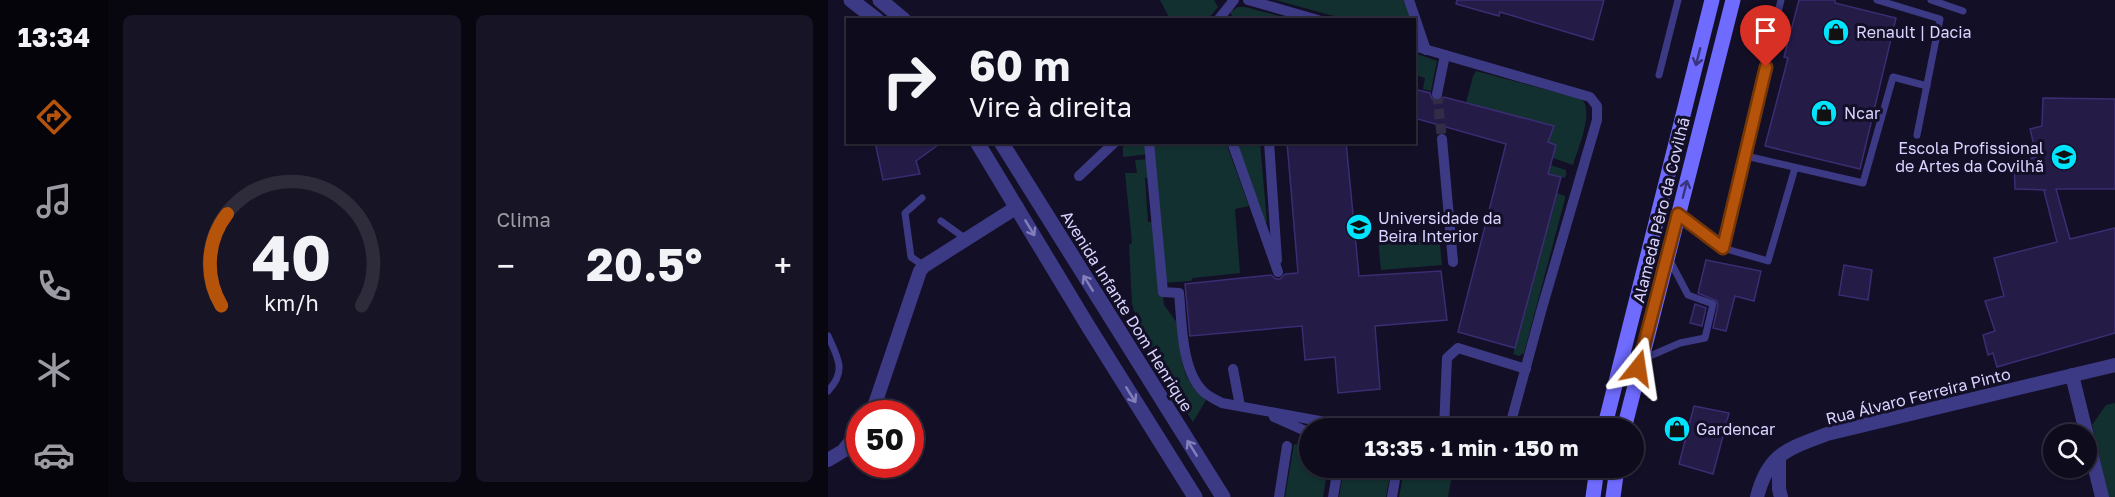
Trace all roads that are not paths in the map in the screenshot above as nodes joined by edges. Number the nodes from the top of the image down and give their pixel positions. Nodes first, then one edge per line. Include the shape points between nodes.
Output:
1 (851, 0) edge
2 (880, 0) edge
3 (1234, 0) edge
4 (1248, 0) edge
5 (1409, 0) edge
6 (1678, 0) edge
7 (1712, 0) edge
8 (1733, 0) edge
9 (1781, 0) edge
10 (1877, 0) edge
11 (1931, 0) edge
12 (1963, 11) dead end
13 (1223, 17) edge
14 (874, 18) edge
15 (902, 18) edge
16 (1314, 18) edge
17 (1415, 18) edge
18 (1416, 21) edge
19 (1416, 47) edge
20 (1426, 50) junction
21 (1444, 55) junction
22 (1659, 75) dead end
23 (1927, 86) junction
24 (1437, 94) tunnel mouth
25 (1917, 135) dead end
26 (1442, 139) tunnel mouth
27 (978, 144) edge
28 (1002, 144) edge
29 (1113, 144) edge
30 (1149, 144) edge
31 (1233, 144) edge
32 (1269, 144) edge
33 (1746, 156) junction
34 (1795, 168) junction
35 (1079, 176) dead end
36 (922, 198) dead end
37 (1017, 207) junction
38 (1678, 214) junction
39 (941, 221) dead end
40 (966, 239) junction
41 (1723, 248) junction
42 (1668, 256) junction
43 (1453, 262) dead end
44 (924, 266) junction
45 (828, 336) edge
46 (1640, 360) junction
47 (2115, 365) edge
48 (1233, 369) dead end
49 (1526, 369) junction
50 (2072, 375) junction
51 (828, 391) edge
52 (876, 400) edge
53 (1240, 406) junction
54 (1258, 410) junction
55 (1302, 418) edge
56 (1445, 418) edge
57 (1512, 418) edge
58 (1607, 418) edge
59 (1627, 418) edge
60 (1299, 428) edge
61 (1287, 446) dead end
62 (846, 447) edge
63 (1779, 457) junction
64 (828, 460) edge
65 (1336, 478) edge
66 (1395, 478) edge
67 (1596, 478) edge
68 (1616, 478) edge
69 (1196, 497) edge
70 (1223, 497) edge
71 (1279, 497) edge
72 (1333, 497) edge
73 (1392, 497) edge
74 (1593, 497) edge
75 (1613, 497) edge
76 (1757, 497) edge
77 (1781, 497) edge
78 (2102, 497) edge

1 - 14 street
2 - 15 street
3 - 13 street
4 - 16 street
5 - 17 street
6 - 22 lane
7 -> 58 main road, Alameda Pêro da Covilhã
38 -> 8 main road, Alameda Pêro da Covilhã
9 - 33 lane
10 - 23 lane via 1940,19
11 - 12 lane
18 - 20 street
19 - 20 street
20 - 21 street
21 - 24 street
21 - 49 street via 1590,97 1597,106 1597,120
23 - 25 lane
23 - 34 lane via 1893,77 1863,183
26 - 43 street
27 - 37 street
70 -> 28 street, Avenida Infante Dom Henrique
29 - 35 street
30 - 53 street via 1163,292 1179,293 1186,357 1204,393 1222,403
31 - 32 street via 1278,272
33 - 34 lane
33 - 41 lane
34 - 41 lane via 1768,261
36 - 44 lane via 904,213 911,257
37 - 40 street
37 -> 69 street
38 - 41 lane
38 - 42 main road, Alameda Pêro da Covilhã
39 - 40 lane
40 - 44 street
42 - 46 main road, Alameda Pêro da Covilhã
42 - 46 lane via 1688,295 1713,303 1705,338 1680,343
44 - 52 street
45 - 51 lane via 840,362 836,382
46 - 59 main road, Alameda Pêro da Covilhã
47 - 50 street, Rua Álvaro Ferreira Pinto
48 - 53 street
49 - 56 street via 1458,348 1448,358
49 - 57 street
50 - 63 street, Rua Álvaro Ferreira Pinto via 1827,435
50 - 78 street
53 - 54 street
54 - 55 street
54 - 60 street
61 - 71 street
62 - 64 street
63 - 76 street, Rua Álvaro Ferreira Pinto via 1768,467
63 - 77 street
65 - 72 street
66 - 73 street
67 - 74 main road
68 - 75 main road

